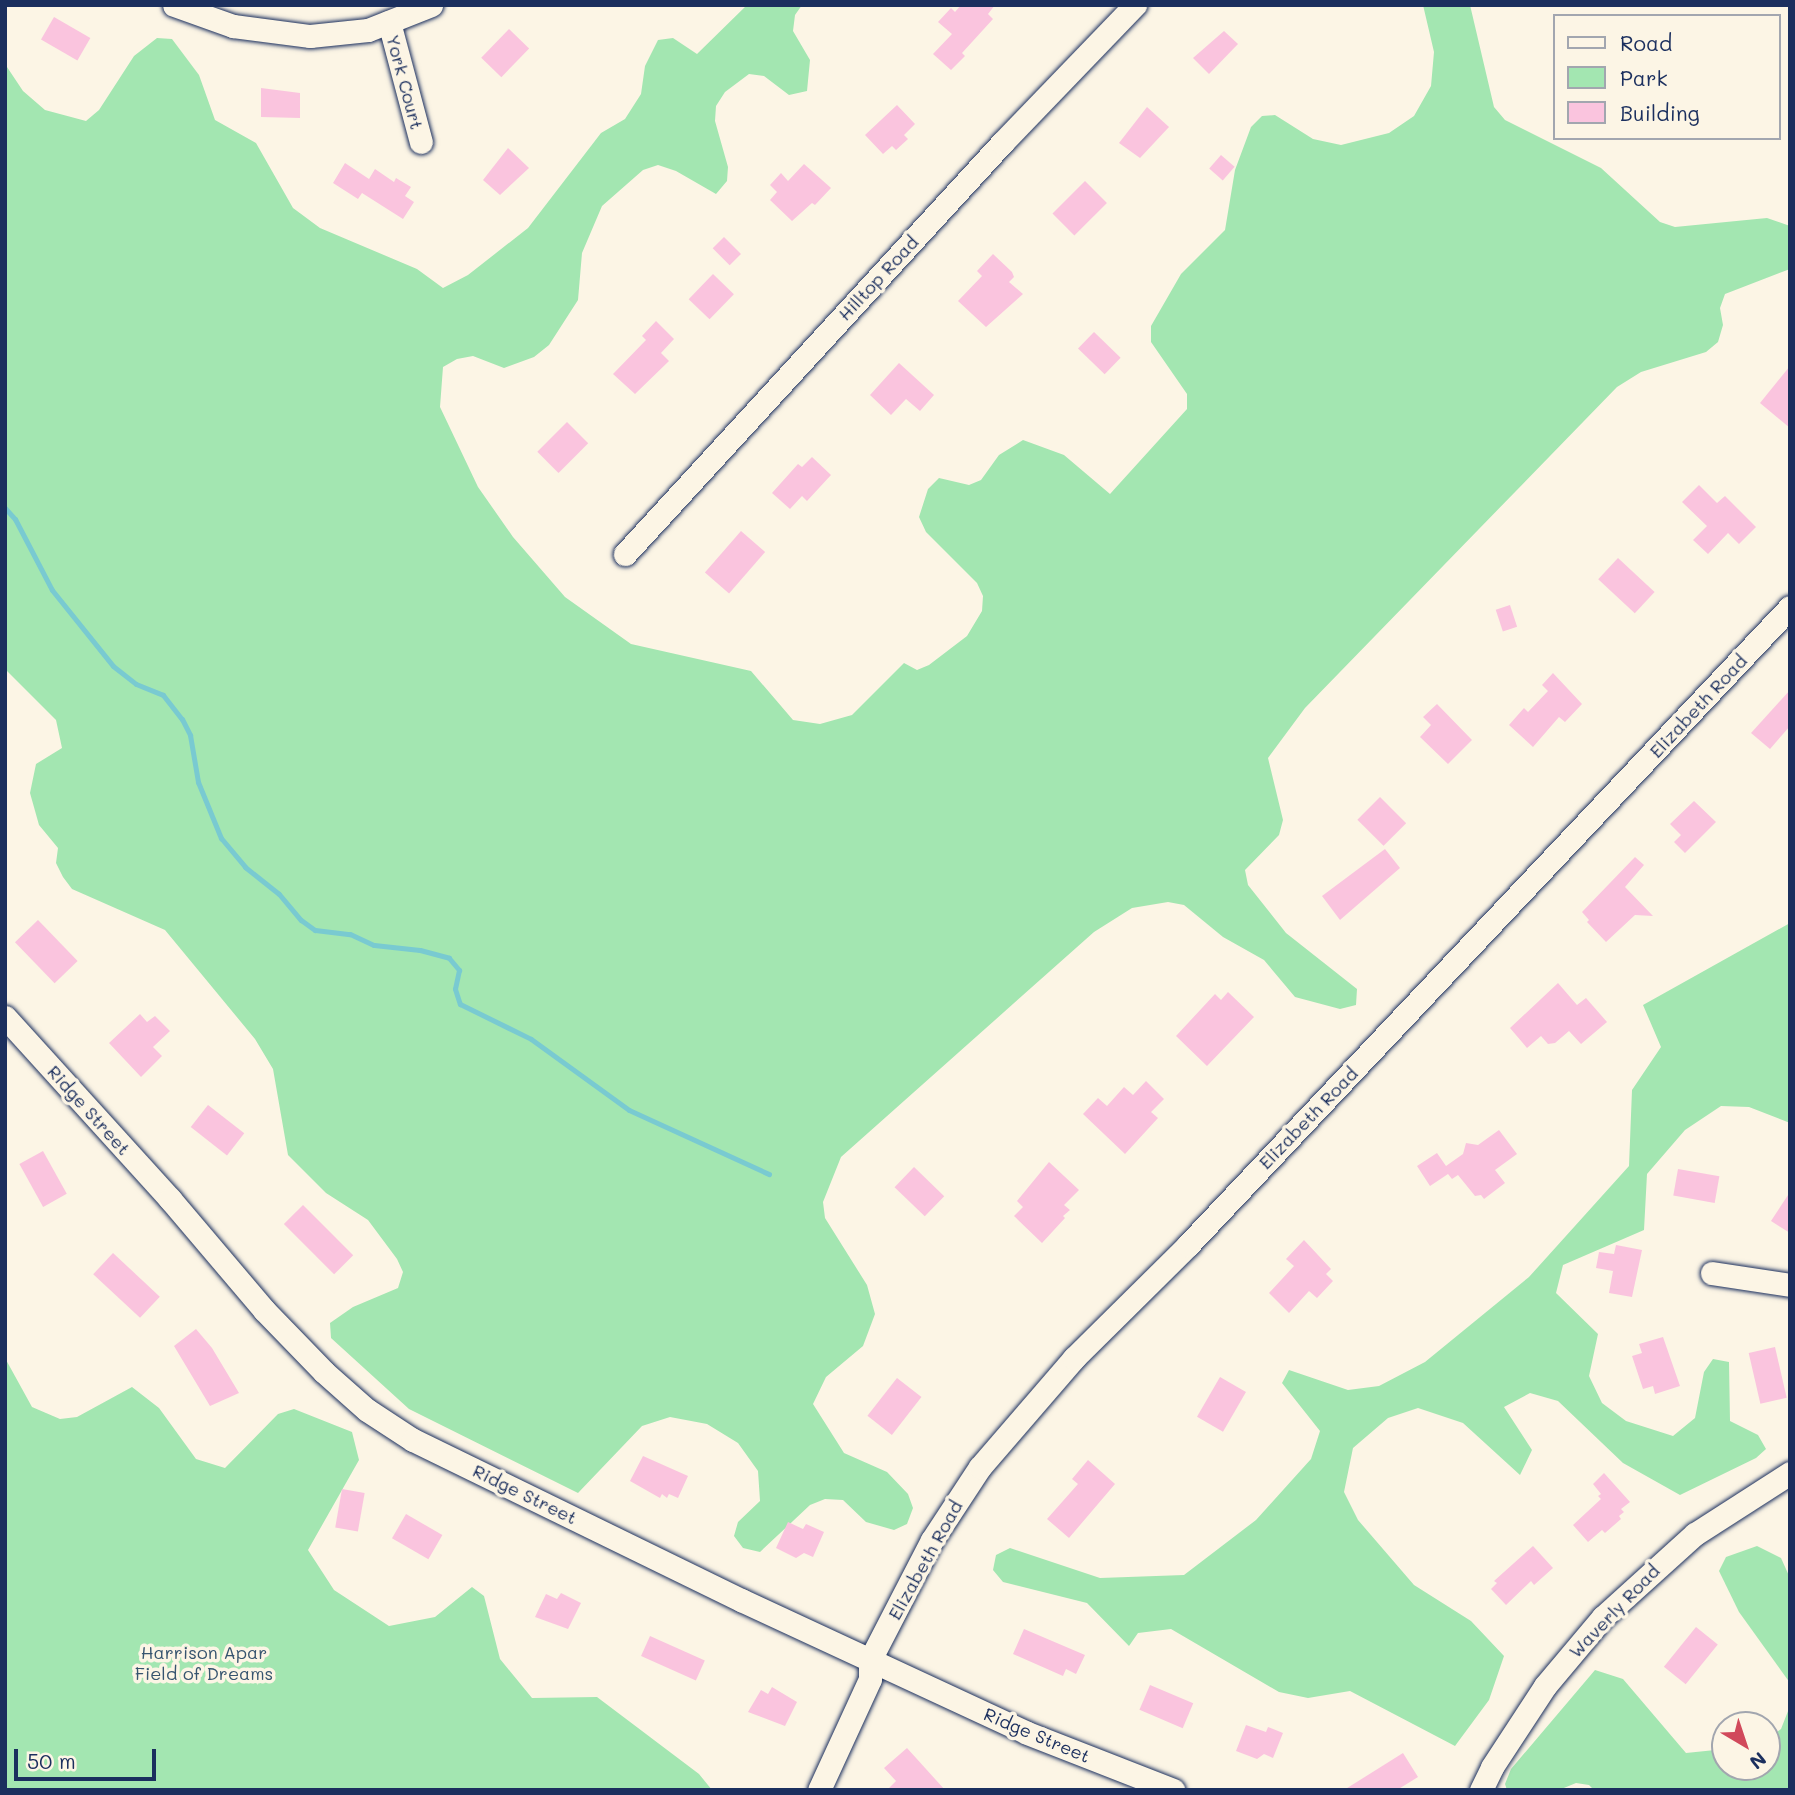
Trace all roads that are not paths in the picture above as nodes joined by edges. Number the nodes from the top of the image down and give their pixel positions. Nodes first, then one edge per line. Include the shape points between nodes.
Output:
1 (174, 5) edge
2 (431, 5) edge
3 (1135, 5) edge
4 (389, 22) junction
5 (421, 142) dead end
6 (625, 554) dead end
7 (1790, 607) edge
8 (5, 1017) edge
9 (1712, 1273) dead end
10 (1790, 1285) edge
11 (1790, 1473) edge
12 (870, 1660) junction
13 (819, 1790) edge
14 (1173, 1790) edge
15 (1481, 1790) edge

1 - 4 street via 233,26 310,36 368,30
2 - 4 street
3 - 6 street, Hilltop Road via 1002,143
4 - 5 street, York Court
7 - 12 street, Elizabeth Road via 1197,1235 1070,1362 980,1467 932,1541
8 - 12 street, Ridge Street via 264,1310 367,1410 413,1440
9 - 10 street
11 - 15 street, Waverly Road via 1695,1534 1603,1617 1545,1686
12 - 13 street, Elizabeth Road via 870,1679
12 - 14 street, Ridge Street via 1027,1733

